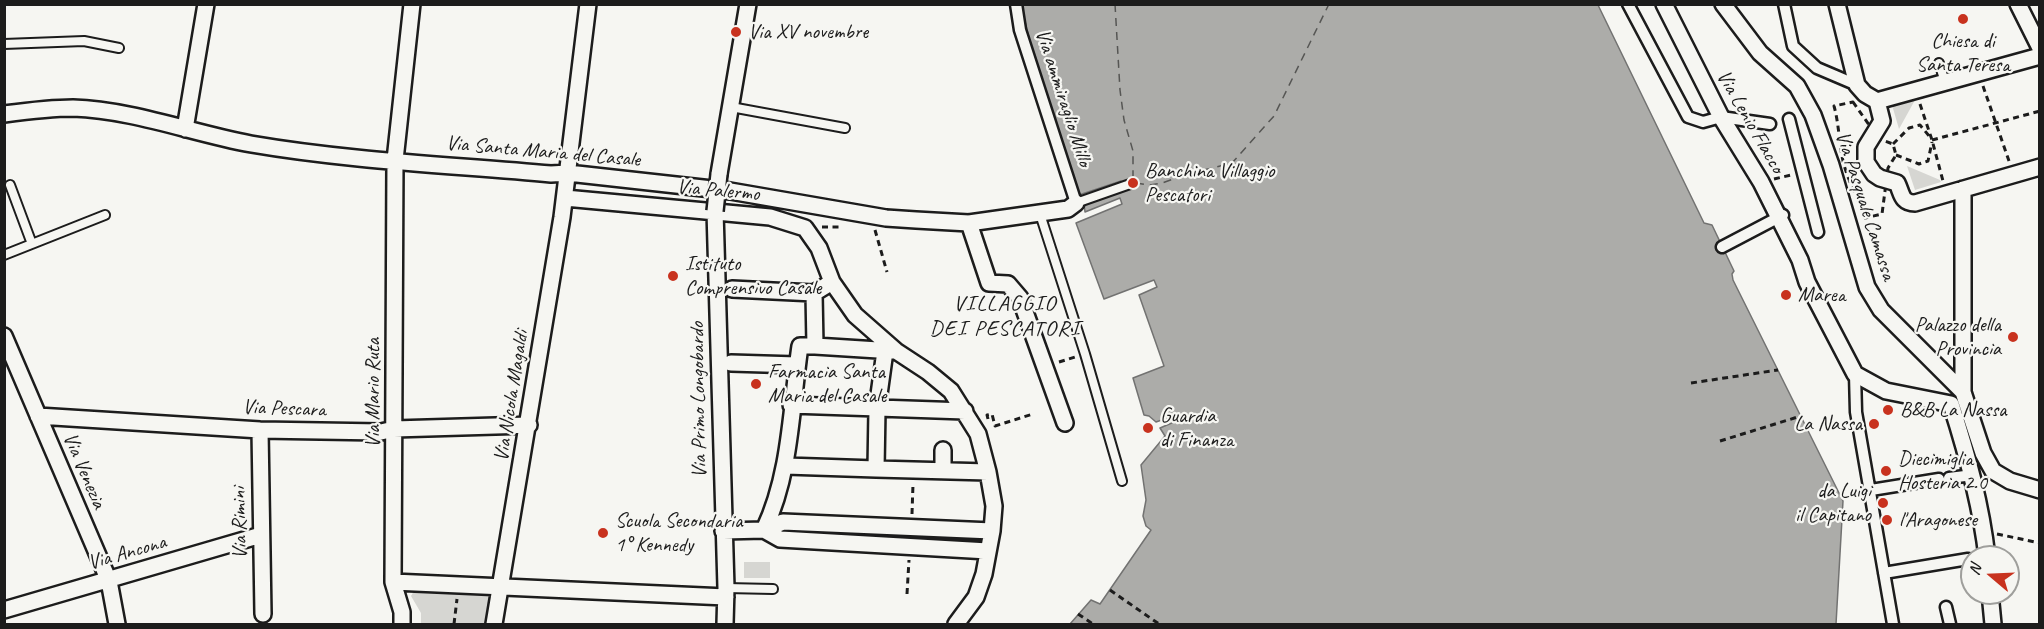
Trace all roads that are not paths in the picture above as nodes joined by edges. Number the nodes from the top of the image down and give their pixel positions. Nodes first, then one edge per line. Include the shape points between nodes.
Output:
1 (206, 4) edge
2 (412, 4) edge
3 (588, 4) edge
4 (748, 4) edge
5 (1016, 4) edge
6 (1628, 4) edge
7 (1664, 4) edge
8 (1723, 4) edge
9 (1784, 4) edge
10 (1837, 4) edge
11 (2018, 4) edge
12 (4, 44) edge
13 (2040, 47) edge
14 (119, 48) dead end
15 (2040, 56) edge
16 (1939, 63) dead end
17 (1945, 82) junction
18 (1857, 85) junction
19 (1877, 101) junction
20 (731, 106) junction
21 (4, 114) edge
22 (1721, 117) junction
23 (1789, 119) dead end
24 (1770, 124) dead end
25 (845, 128) dead end
26 (185, 129) junction
27 (395, 160) junction
28 (2040, 167) edge
29 (568, 173) junction
30 (1133, 183) dead end
31 (10, 185) dead end
32 (1963, 189) junction
33 (564, 198) junction
34 (1076, 203) junction
35 (715, 211) junction
36 (1040, 214) junction
37 (105, 215) dead end
38 (1781, 217) junction
39 (969, 223) junction
40 (1818, 232) dead end
41 (32, 244) junction
42 (1722, 247) dead end
43 (4, 255) edge
44 (832, 282) junction
45 (732, 289) dead end
46 (814, 293) junction
47 (4, 336) edge
48 (815, 346) junction
49 (890, 351) junction
50 (731, 363) dead end
51 (797, 365) junction
52 (1855, 374) junction
53 (1963, 392) junction
54 (791, 405) junction
55 (877, 409) junction
56 (964, 411) junction
57 (38, 416) junction
58 (1065, 423) dead end
59 (529, 425) junction
60 (394, 429) junction
61 (260, 430) junction
62 (943, 450) dead end
63 (786, 466) junction
64 (876, 469) junction
65 (943, 471) junction
66 (988, 472) junction
67 (1973, 475) junction
68 (1122, 481) dead end
69 (1871, 490) junction
70 (2040, 490) edge
71 (764, 530) junction
72 (723, 531) junction
73 (992, 531) junction
74 (261, 535) junction
75 (1986, 545) edge
76 (988, 551) junction
77 (1960, 560) edge
78 (1884, 573) junction
79 (109, 581) junction
80 (393, 582) junction
81 (501, 587) junction
82 (773, 589) dead end
83 (726, 592) junction
84 (1991, 605) edge
85 (1946, 606) dead end
86 (4, 610) edge
87 (263, 614) dead end
88 (117, 624) edge
89 (402, 624) edge
90 (494, 624) edge
91 (724, 624) edge
92 (956, 624) edge
93 (1893, 624) edge
94 (1950, 624) edge
95 (1993, 624) edge

1 - 26 street
2 - 27 street, Via Mario Ruta
3 - 29 street, Via Nicola Magaldi
4 - 20 street, Via Primo Longobardo
5 - 34 street, Via ammiraglio Millo via 1020,30
6 - 22 street via 1688,117 1703,122
7 - 22 street, Via Lenio Flacco
8 - 53 street, Via Pasquale Camassa via 1760,53 1797,86 1813,115 1867,287 1881,310
9 - 18 street via 1792,46 1817,68
10 - 18 street
11 - 13 street
12 - 14 lane via 84,42
15 - 17 street
16 - 17 lane
17 - 19 street
18 - 19 street
19 - 32 street via 1882,121 1866,147 1866,162 1874,174 1887,174 1897,183 1904,200 1911,203
20 - 25 lane
20 - 35 street, Via Primo Longobardo, bridge
21 - 26 street, Via Santa Maria del Casale via 73,108
22 - 24 street
22 - 38 street, Via Lenio Flacco
23 - 40 street
26 - 27 street, Via Santa Maria del Casale via 251,144
27 - 29 street, Via Santa Maria del Casale
27 - 60 street, Via Mario Ruta
28 - 32 street
29 - 33 street, Via Nicola Magaldi
29 - 39 street, Via Santa Maria del Casale via 730,191 886,218
30 - 34 lane
31 - 41 lane
32 - 53 street
33 - 35 street, Via Palermo
33 - 59 street, Via Nicola Magaldi
34 - 36 street, Via Santa Maria del Casale via 1068,209
35 - 44 street, Via Palermo via 770,217 806,228 819,248
35 - 72 street, Via Primo Longobardo
36 - 39 street, Via Santa Maria del Casale
36 - 68 lane
37 - 41 lane
38 - 42 street
38 - 52 street, Via Lenio Flacco via 1807,282
39 - 58 street via 989,283 1008,285 1020,298
41 - 43 lane
44 - 46 street
44 - 49 street, Via Palermo via 855,315
45 - 46 street
46 - 48 street
47 - 57 street, Via Venezia
48 - 49 street, Via Palermo
48 - 51 street via 800,346
49 - 55 street
49 - 56 street, Via Palermo via 928,372 951,392
50 - 51 street
51 - 54 street
52 - 67 street via 1886,391 1951,404
52 - 69 street via 1856,412
53 - 70 street, Via Pasquale Camassa via 1993,471
54 - 55 street
54 - 63 street
55 - 56 street
55 - 64 street
56 - 66 street, Via Palermo via 978,434
57 - 61 street, Via Pescara
57 - 79 street, Via Venezia
59 - 60 street, Via Pescara
59 - 81 street, Via Nicola Magaldi
60 - 61 street, Via Pescara
60 - 80 street, Via Mario Ruta
61 - 74 street, Via Rimini
62 - 65 street
63 - 64 street
63 - 71 street via 775,508
64 - 65 street
65 - 66 street
66 - 73 street, Via Palermo via 994,506
67 - 69 street
67 - 75 street
69 - 78 street
71 - 72 street
71 - 73 street via 783,522
71 - 76 street via 780,539
72 - 83 street, Via Primo Longobardo
73 - 76 street, Via Palermo
74 - 79 street, Via Ancona
74 - 87 street, Via Rimini
76 - 92 street, Via Palermo via 976,597
77 - 78 street
78 - 93 street
79 - 86 street, Via Ancona
79 - 88 street, Via Venezia
80 - 81 street
80 - 89 street, Via Mario Ruta
81 - 83 street
81 - 90 street, Via Nicola Magaldi
82 - 83 lane
83 - 91 street, Via Primo Longobardo
84 - 95 street
85 - 94 street

